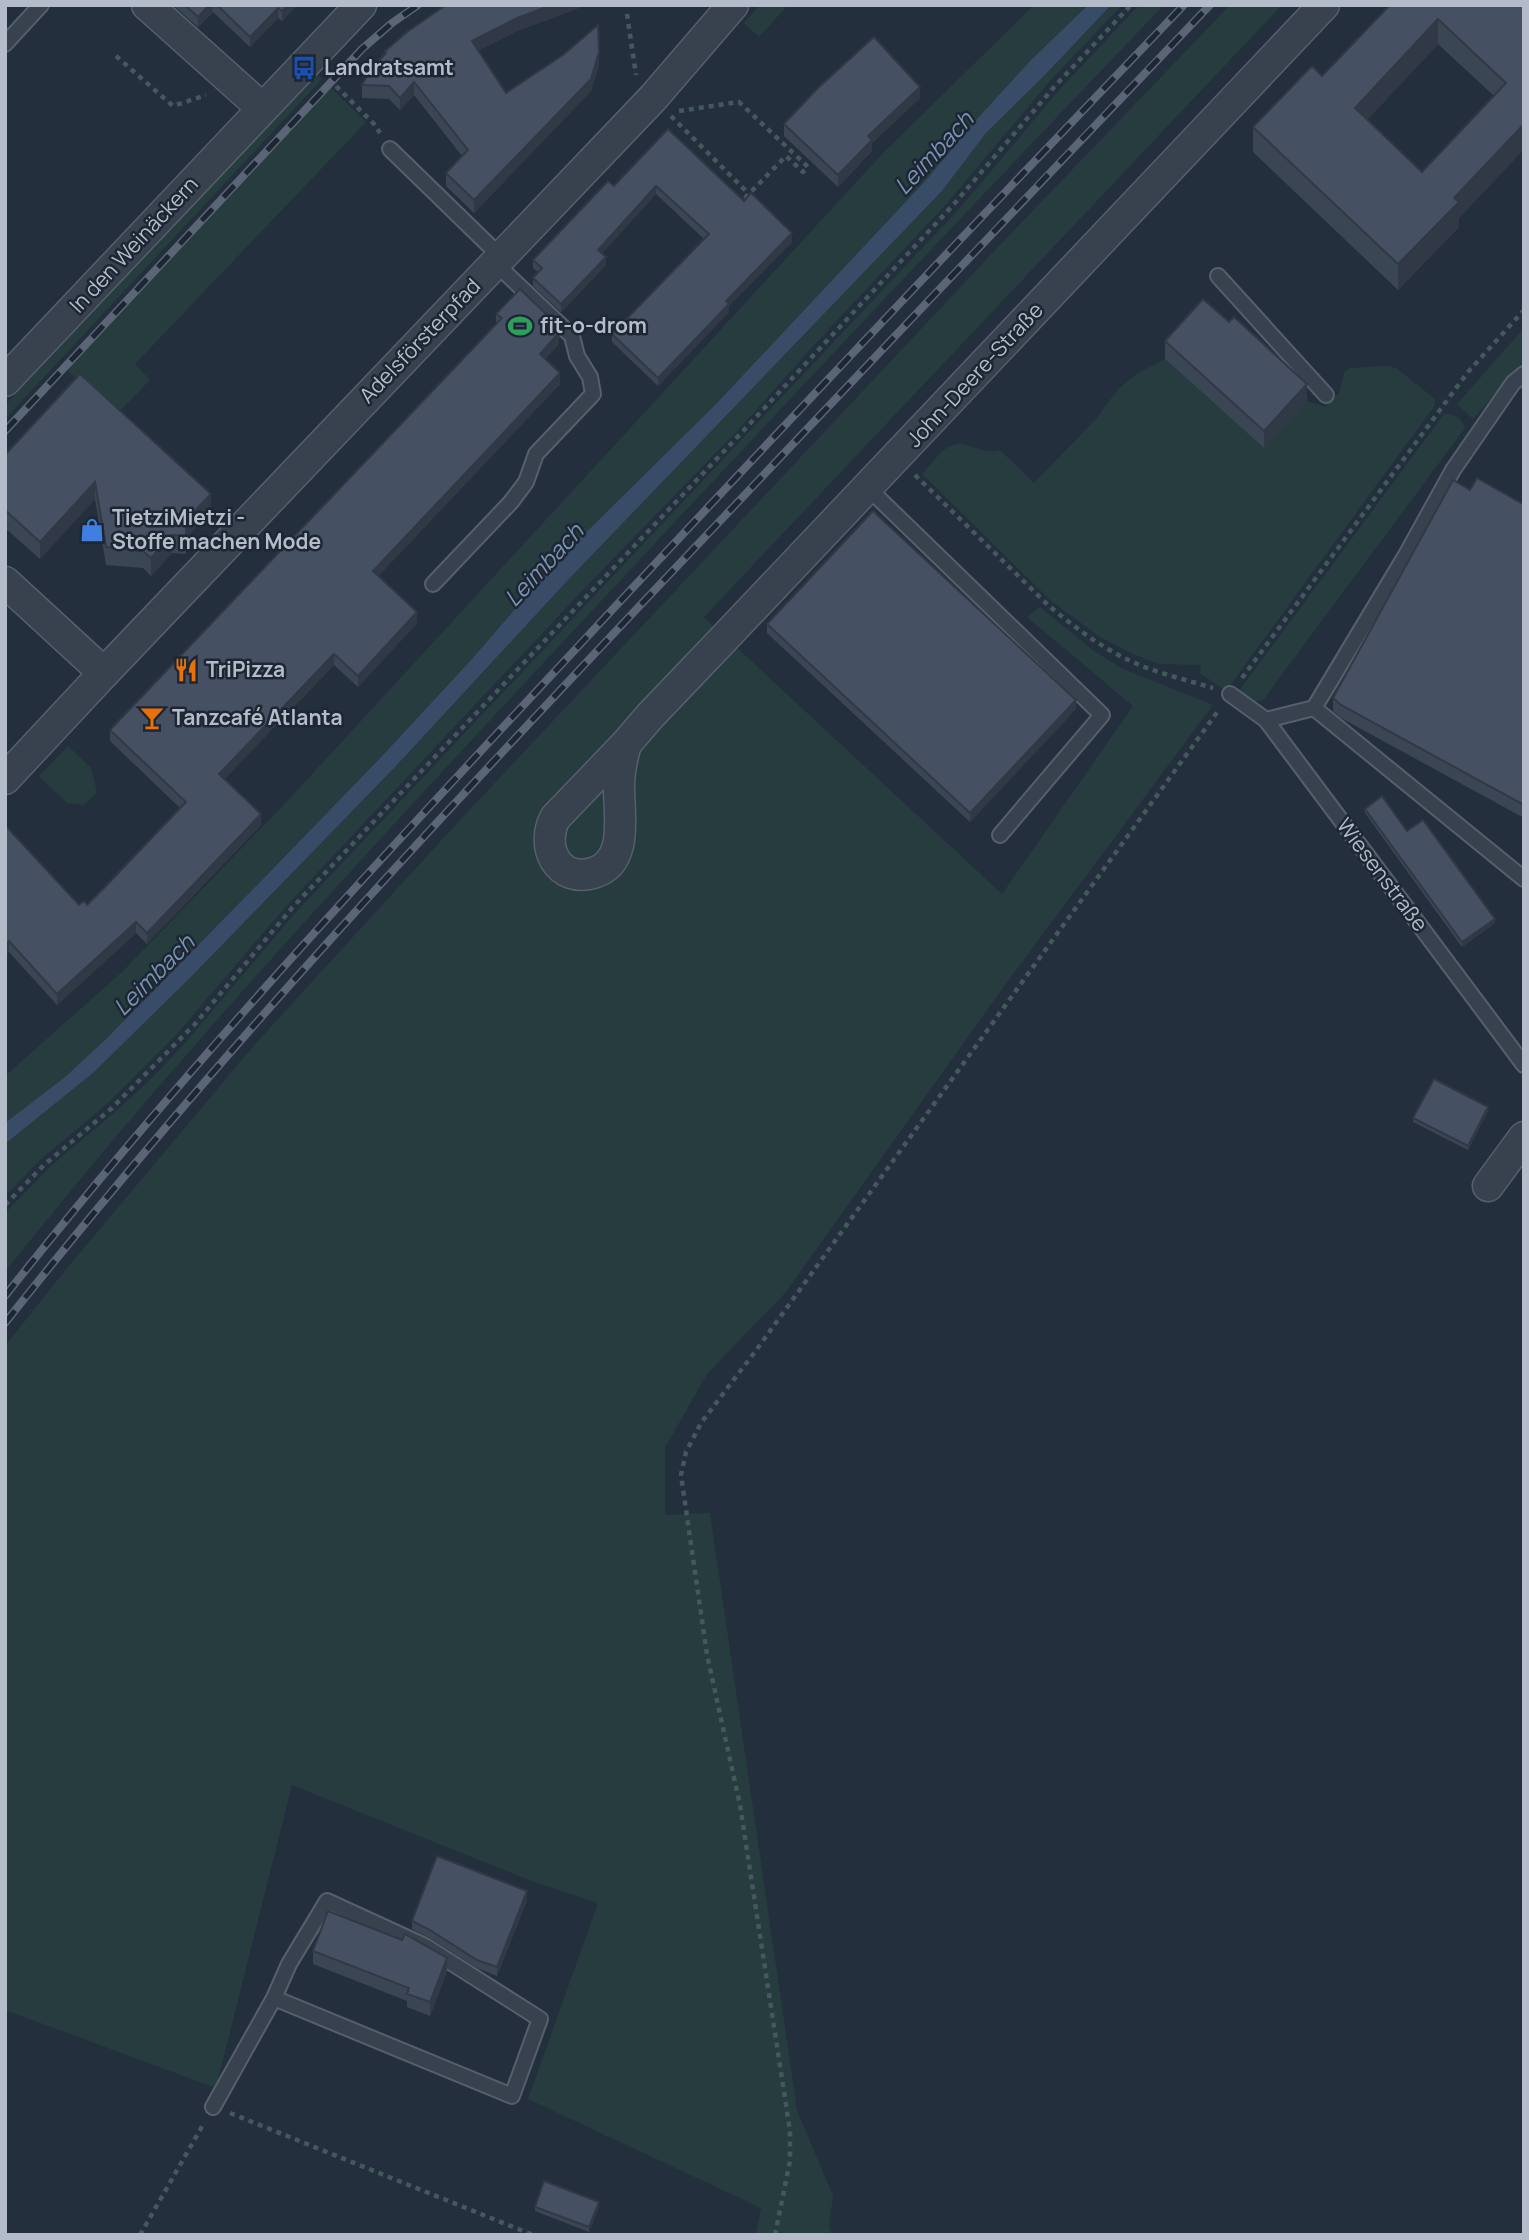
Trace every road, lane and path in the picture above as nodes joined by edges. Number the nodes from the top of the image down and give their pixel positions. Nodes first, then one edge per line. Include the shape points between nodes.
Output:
1 (41, 5) edge
2 (148, 5) edge
3 (361, 5) edge
4 (733, 5) edge
5 (1130, 5) edge
6 (1324, 5) edge
7 (627, 13) dead end
8 (5, 44) edge
9 (116, 56) dead end
10 (310, 60) junction
11 (232, 83) junction
12 (657, 94) junction
13 (262, 108) junction
14 (390, 149) joint
15 (750, 194) junction
16 (734, 210) edge
17 (498, 260) junction
18 (1218, 276) dead end
19 (1524, 310) edge
20 (1524, 374) edge
21 (5, 381) edge
22 (1326, 395) dead end
23 (897, 458) junction
24 (868, 488) junction
25 (5, 582) edge
26 (433, 584) dead end
27 (104, 673) junction
28 (1230, 694) junction
29 (1314, 708) junction
30 (1266, 720) junction
31 (626, 744) dead end
32 (5, 779) edge
33 (1000, 835) dead end
34 (1524, 879) edge
35 (1524, 1065) edge
36 (1524, 1137) edge
37 (1488, 1186) dead end
38 (5, 1205) edge
39 (274, 1998) junction
40 (214, 2106) junction
41 (140, 2235) edge
42 (533, 2235) edge
43 (775, 2235) edge

1 - 8 lane
2 - 11 street
3 - 10 street, In den Weinäckern
4 - 12 street, Adelsförsterpfad
5 - 38 path via 954,204 292,908 195,1024 112,1108
6 - 23 street, John-Deere-Straße
7 - 12 path via 636,76
9 - 11 path via 173,106
10 - 13 street, In den Weinäckern
10 - 14 path via 374,124
11 - 13 street
12 - 17 street, Adelsförsterpfad
13 - 21 street, In den Weinäckern
14 - 17 lane
15 - 15 path via 786,156 803,172 808,167 739,102 668,113
15 - 16 path
17 - 26 lane via 572,337 593,394 536,454 526,482 511,502
17 - 27 street, Adelsförsterpfad
18 - 22 lane
19 - 28 path via 1468,372
20 - 29 lane via 1453,470
23 - 24 street, John-Deere-Straße
23 - 28 path via 1048,605 1097,642 1143,666
24 - 31 street, John-Deere-Straße
24 - 33 lane via 1102,715
25 - 27 street
27 - 32 street, Adelsförsterpfad
28 - 30 lane, Wiesenstraße
28 - 43 path via 701,1423 686,1452 681,1475 707,1655 740,1804 790,2131 790,2161
29 - 30 lane
29 - 34 lane
30 - 35 lane, Wiesenstraße
36 - 37 street
39 - 39 lane via 512,2096 540,2019 425,1946 327,1901
39 - 40 lane
40 - 41 path
40 - 42 path

